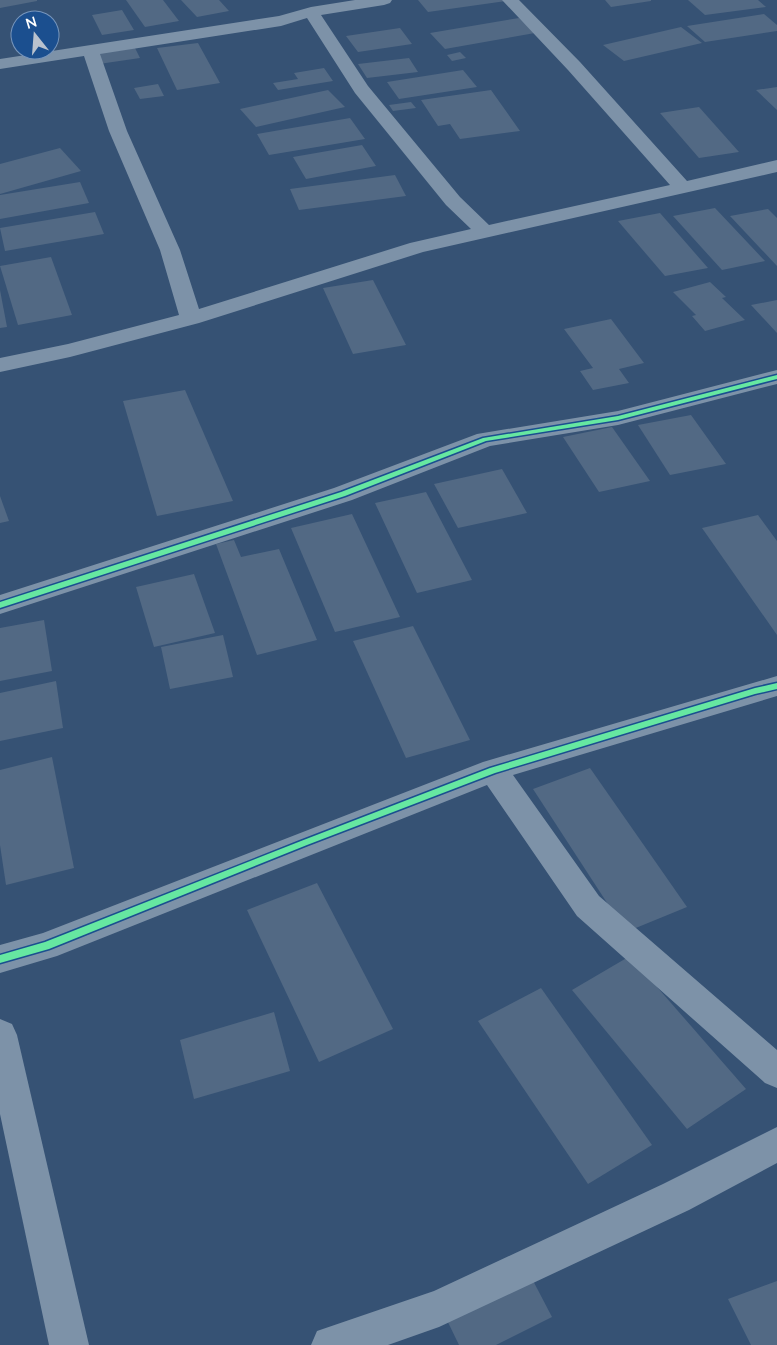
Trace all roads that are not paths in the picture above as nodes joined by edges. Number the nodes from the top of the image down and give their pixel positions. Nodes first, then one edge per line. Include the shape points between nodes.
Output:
1 (384, 0) edge
2 (510, 0) edge
3 (311, 12) junction
4 (90, 50) junction
5 (0, 64) edge
6 (777, 166) edge
7 (683, 188) junction
8 (484, 231) junction
9 (192, 318) junction
10 (0, 365) edge
11 (777, 377) edge
12 (0, 605) edge
13 (777, 686) edge
14 (493, 770) junction
15 (0, 959) edge
16 (0, 1035) edge
17 (777, 1072) edge
18 (777, 1144) edge
19 (69, 1345) edge
20 (331, 1345) edge

1 - 3 street
2 - 7 street
3 - 4 street via 281,21
3 - 8 street via 361,89 453,201
4 - 5 street
4 - 9 street via 118,132 170,250
6 - 7 street
7 - 8 street
8 - 9 street via 417,246
9 - 10 street
11 - 12 street via 618,418 485,439 343,494
13 - 14 street
14 - 15 street via 46,946
14 - 17 street via 588,906
16 - 19 street
18 - 20 street via 676,1197 439,1308

